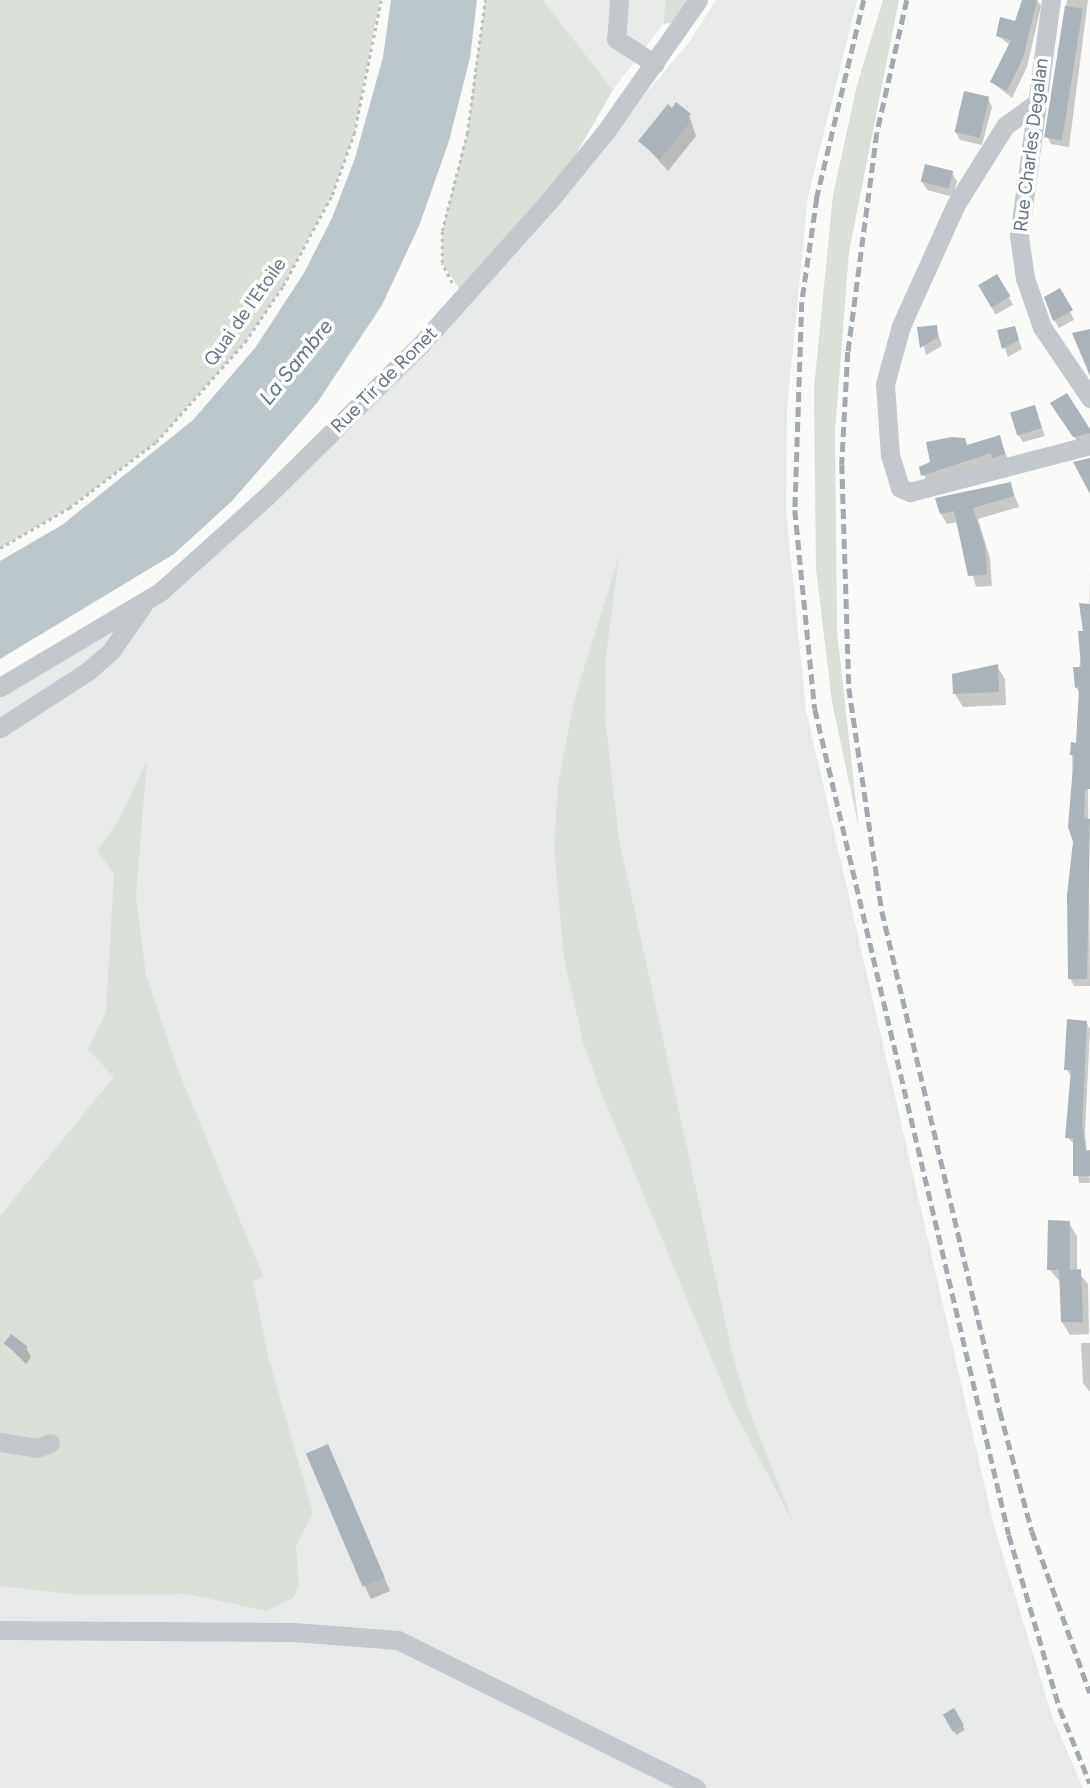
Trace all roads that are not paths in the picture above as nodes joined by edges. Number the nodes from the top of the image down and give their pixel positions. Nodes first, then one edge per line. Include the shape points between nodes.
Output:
1 (620, 0) edge
2 (698, 0) edge
3 (1051, 0) edge
4 (655, 64) junction
5 (1035, 104) junction
6 (1090, 398) edge
7 (1090, 445) edge
8 (145, 602) junction
9 (0, 687) edge
10 (0, 728) edge
11 (0, 1442) edge
12 (51, 1443) dead end
13 (0, 1630) edge
14 (696, 1788) edge

1 - 4 street via 616,39
2 - 4 street, Rue Tir de Ronet
3 - 5 street, Rue Charles Degalan
4 - 8 street, Rue Tir de Ronet via 574,171 465,297 233,530
5 - 6 street, Rue Charles Degalan via 1020,236 1025,278 1042,327
5 - 7 street via 1005,126 956,204 901,327 885,384 890,454 900,488 910,492
8 - 9 street, Rue Tir de Ronet
8 - 10 street via 111,651
11 - 12 street via 37,1448
13 - 14 street via 294,1632 398,1640

